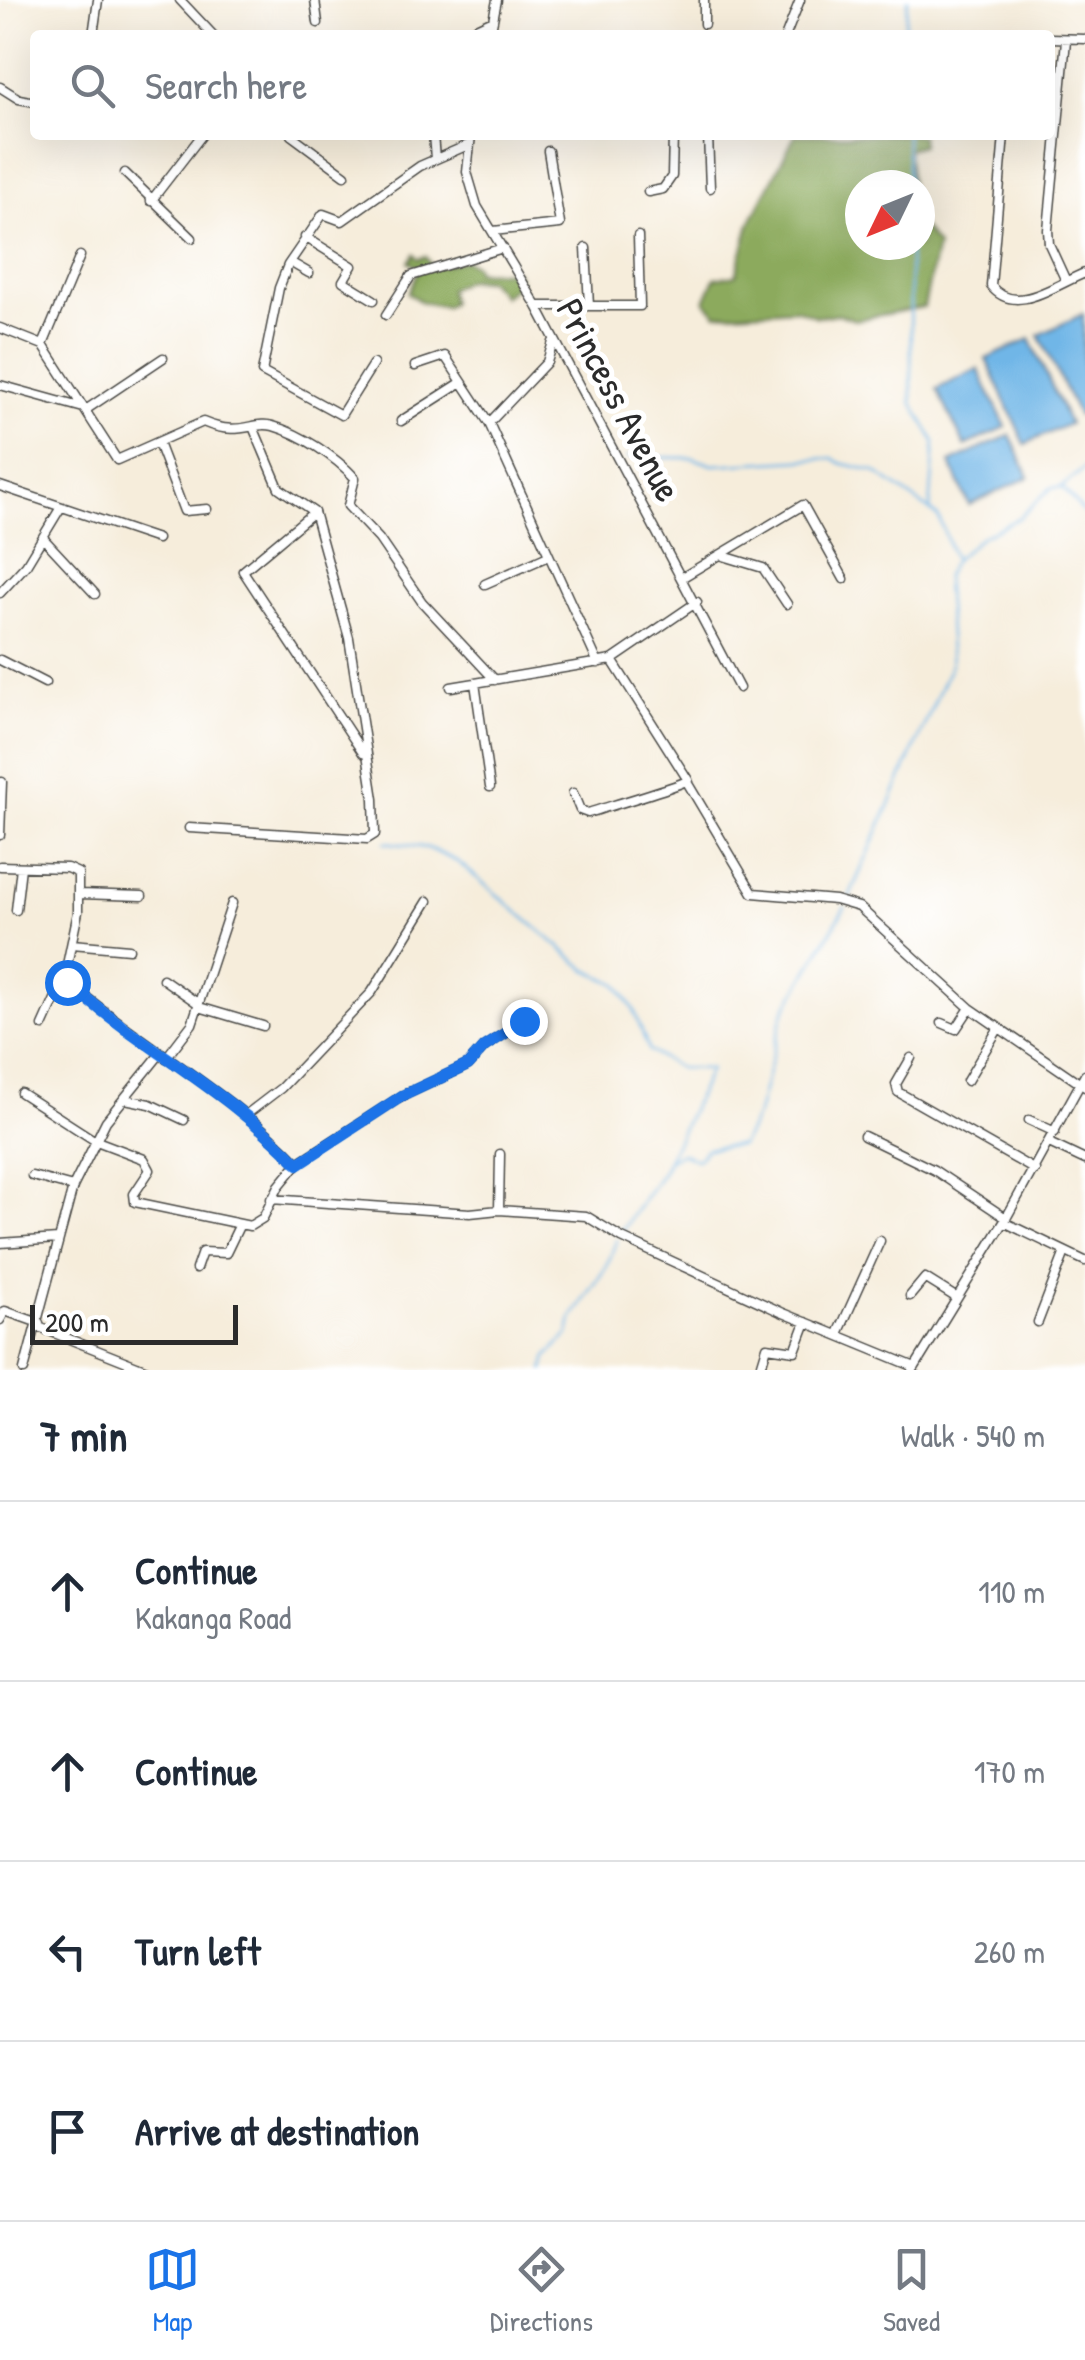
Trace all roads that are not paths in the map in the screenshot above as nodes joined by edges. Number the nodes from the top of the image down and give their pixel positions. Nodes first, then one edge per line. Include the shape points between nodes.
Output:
1 (98, 0) edge
2 (180, 0) edge
3 (315, 0) edge
4 (496, 0) edge
5 (704, 0) edge
6 (800, 0) edge
7 (493, 20) junction
8 (318, 23) dead end
9 (704, 24) dead end
10 (94, 30) edge
11 (208, 30) edge
12 (472, 30) edge
13 (491, 30) edge
14 (788, 30) edge
15 (1055, 39) edge
16 (1066, 40) junction
17 (1085, 40) edge
18 (0, 87) edge
19 (30, 101) edge
20 (198, 140) edge
21 (298, 140) edge
22 (433, 140) edge
23 (470, 140) edge
24 (673, 140) edge
25 (708, 140) edge
26 (1003, 140) edge
27 (548, 151) dead end
28 (435, 159) junction
29 (125, 173) dead end
30 (345, 175) dead end
31 (710, 188) dead end
32 (648, 192) dead end
33 (151, 201) junction
34 (493, 231) junction
35 (638, 236) dead end
36 (305, 237) junction
37 (192, 238) dead end
38 (503, 248) junction
39 (586, 248) dead end
40 (80, 256) dead end
41 (290, 262) junction
42 (309, 273) dead end
43 (1085, 274) edge
44 (1066, 280) junction
45 (374, 300) dead end
46 (537, 306) junction
47 (589, 306) junction
48 (386, 315) dead end
49 (0, 328) edge
50 (554, 340) junction
51 (42, 345) junction
52 (162, 358) dead end
53 (373, 364) dead end
54 (415, 366) dead end
55 (462, 382) junction
56 (0, 385) edge
57 (87, 409) junction
58 (401, 422) dead end
59 (490, 423) junction
60 (254, 429) junction
61 (158, 443) junction
62 (0, 486) edge
63 (61, 508) junction
64 (207, 510) dead end
65 (314, 512) junction
66 (43, 538) junction
67 (157, 538) dead end
68 (720, 555) junction
69 (546, 557) junction
70 (683, 576) junction
71 (844, 579) dead end
72 (485, 584) dead end
73 (0, 593) edge
74 (95, 594) dead end
75 (696, 602) junction
76 (787, 604) dead end
77 (0, 660) edge
78 (612, 660) junction
79 (598, 663) junction
80 (495, 680) junction
81 (44, 683) dead end
82 (475, 683) junction
83 (450, 687) dead end
84 (740, 688) dead end
85 (365, 756) junction
86 (2, 782) edge
87 (687, 782) junction
88 (490, 787) dead end
89 (573, 793) dead end
90 (189, 828) dead end
91 (0, 835) edge
92 (0, 866) edge
93 (21, 867) junction
94 (80, 894) junction
95 (142, 896) dead end
96 (428, 901) dead end
97 (232, 902) dead end
98 (16, 910) dead end
99 (72, 944) junction
100 (129, 949) dead end
101 (64, 979) junction
102 (163, 979) dead end
103 (198, 1005) junction
104 (970, 1008) junction
105 (524, 1021) dead end
106 (942, 1023) dead end
107 (42, 1026) dead end
108 (263, 1026) dead end
109 (998, 1029) junction
110 (163, 1056) junction
111 (911, 1058) dead end
112 (967, 1081) dead end
113 (1083, 1082) edge
114 (20, 1093) dead end
115 (125, 1098) junction
116 (246, 1114) junction
117 (184, 1120) dead end
118 (1029, 1120) dead end
119 (1055, 1132) junction
120 (864, 1136) dead end
121 (94, 1140) junction
122 (1049, 1143) junction
123 (500, 1154) dead end
124 (1085, 1160) edge
125 (298, 1164) junction
126 (1034, 1170) junction
127 (32, 1176) dead end
128 (72, 1188) junction
129 (271, 1199) junction
130 (499, 1210) junction
131 (1005, 1220) junction
132 (240, 1224) junction
133 (58, 1238) junction
134 (880, 1241) dead end
135 (0, 1243) edge
136 (1066, 1252) junction
137 (1085, 1261) edge
138 (196, 1269) dead end
139 (910, 1296) dead end
140 (956, 1298) junction
141 (2, 1314) edge
142 (806, 1322) junction
143 (1038, 1322) dead end
144 (39, 1325) junction
145 (838, 1334) junction
146 (26, 1366) edge
147 (914, 1368) edge
148 (37, 1370) edge
149 (147, 1370) edge
150 (760, 1370) edge

1 - 10 street
2 - 11 street
3 - 8 street
4 - 7 street
5 - 9 street
6 - 14 street
7 - 12 street
7 - 13 street
15 - 16 street
16 - 17 street
16 - 44 street via 1048,230
18 - 19 street
20 - 33 street
21 - 30 street
22 - 28 street
23 - 28 street
23 - 34 street, Princess Avenue via 469,186
24 - 32 street via 672,176 663,189
25 - 31 street
26 - 44 street via 991,286 1017,301
27 - 34 street via 560,224
28 - 36 street via 342,221 323,214
29 - 33 street
33 - 37 street
34 - 38 street, Princess Avenue
35 - 47 street via 642,304
36 - 41 street
36 - 45 street via 352,266 343,280
38 - 46 street, Princess Avenue
38 - 48 street via 411,276
39 - 47 street
40 - 51 street
41 - 42 street
41 - 53 street via 262,372 341,415
43 - 44 street
46 - 47 street
46 - 50 street, Princess Avenue
49 - 51 street
50 - 59 street via 547,362
50 - 70 street, Princess Avenue
51 - 57 street
52 - 57 street
54 - 55 street via 446,356
55 - 58 street
55 - 59 street
56 - 57 street
57 - 61 street via 117,460
59 - 69 street
60 - 61 street via 232,432 203,422
60 - 65 street via 279,488
60 - 80 street via 270,424 340,461 356,486 348,506 422,602
61 - 64 street via 184,510
62 - 63 street
63 - 66 street
63 - 67 street
65 - 85 street via 349,638
65 - 85 street via 243,571
66 - 73 street
66 - 74 street
68 - 70 street
68 - 71 street via 803,505
68 - 76 street via 763,568
69 - 72 street
69 - 79 street
70 - 75 street, Princess Avenue
75 - 78 street
75 - 84 street, Princess Avenue
77 - 81 street
78 - 79 street
78 - 87 street
79 - 80 street
80 - 82 street
82 - 83 street
82 - 88 street
85 - 90 street via 376,824 367,839
86 - 91 street
87 - 89 street via 588,812 580,810
87 - 104 street via 754,893 859,907
92 - 93 street
93 - 94 street via 72,869 80,877
93 - 98 street
94 - 95 street
94 - 99 street
96 - 116 street via 372,992 281,1088
97 - 103 street
99 - 100 street
99 - 101 street
101 - 107 street
101 - 110 street
102 - 103 street
103 - 108 street
103 - 110 street via 184,1038
104 - 106 street via 956,1029
104 - 109 street
105 - 125 street via 468,1065 402,1096
109 - 112 street
109 - 113 street
110 - 115 street
110 - 116 street
111 - 126 street via 898,1092
113 - 119 street
114 - 121 street
115 - 117 street
115 - 121 street
116 - 125 street
118 - 119 street
119 - 122 street
120 - 131 street via 934,1170
121 - 128 street
121 - 132 street via 147,1162 136,1203
122 - 124 street
122 - 126 street
123 - 130 street
125 - 129 street
126 - 131 street
127 - 128 street
128 - 133 street
129 - 130 street
129 - 132 street via 261,1221
130 - 142 street via 586,1216
131 - 136 street
131 - 140 street
132 - 138 street via 228,1252 202,1252
133 - 135 street
133 - 144 street
134 - 145 street
136 - 137 street
136 - 143 street
139 - 140 street via 924,1278
140 - 147 street
141 - 144 street
142 - 145 street
142 - 150 street via 795,1351 767,1347
144 - 146 street
144 - 149 street
145 - 147 street
146 - 148 street

